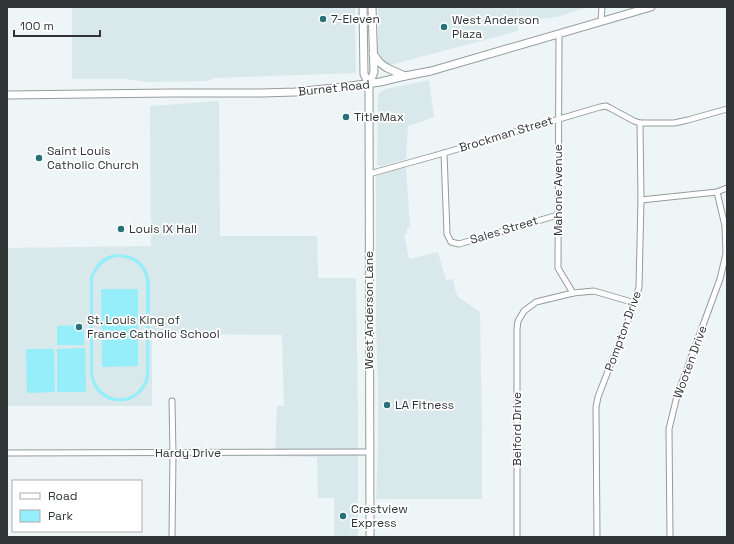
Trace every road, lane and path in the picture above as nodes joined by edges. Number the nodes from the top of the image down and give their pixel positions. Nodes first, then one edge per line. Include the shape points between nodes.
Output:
1 (363, 7) edge
2 (372, 7) edge
3 (602, 7) edge
4 (651, 7) edge
5 (602, 21) junction
6 (559, 34) junction
7 (373, 54) junction
8 (405, 76) junction
9 (369, 84) junction
10 (7, 95) edge
11 (727, 109) edge
12 (558, 119) junction
13 (640, 123) junction
14 (444, 152) junction
15 (369, 174) junction
16 (727, 188) edge
17 (718, 192) junction
18 (641, 200) junction
19 (558, 215) junction
20 (573, 293) junction
21 (635, 303) junction
22 (172, 401) dead end
23 (369, 452) junction
24 (7, 453) edge
25 (173, 454) junction
26 (172, 537) edge
27 (370, 537) edge
28 (518, 537) edge
29 (597, 537) edge
30 (670, 537) edge

1 - 9 main road, West Anderson Lane via 364,74
2 - 7 main road, West Anderson Lane
3 - 5 street
4 - 5 main road, Burnet Road
5 - 6 main road, Burnet Road
6 - 8 main road, Burnet Road via 431,71
6 - 12 street, Mahone Avenue
7 - 8 main road via 387,68
7 - 9 main road, West Anderson Lane via 374,72
8 - 9 main road, Burnet Road
9 - 10 main road, Burnet Road via 261,94
9 - 15 main road, West Anderson Lane
11 - 13 street via 674,123
12 - 13 street, Brockman Street via 606,106
12 - 14 street, Brockman Street
12 - 19 street, Mahone Avenue
13 - 18 street, Pompton Drive
14 - 15 street, Brockman Street
14 - 19 street, Sales Street via 447,234 451,242 459,244
15 - 23 main road, West Anderson Lane
16 - 17 street
17 - 18 street
17 - 30 street, Wooten Drive via 726,226 726,254 720,279 677,396 670,430
18 - 21 street, Pompton Drive via 639,287
19 - 20 street, Mahone Avenue via 558,268
20 - 21 street via 594,291
20 - 28 street, Belford Drive via 536,302 524,311 518,321
21 - 29 street, Pompton Drive via 596,407
22 - 25 street
23 - 25 street, Hardy Drive
23 - 27 main road, West Anderson Lane
24 - 25 street, Hardy Drive
25 - 26 street

